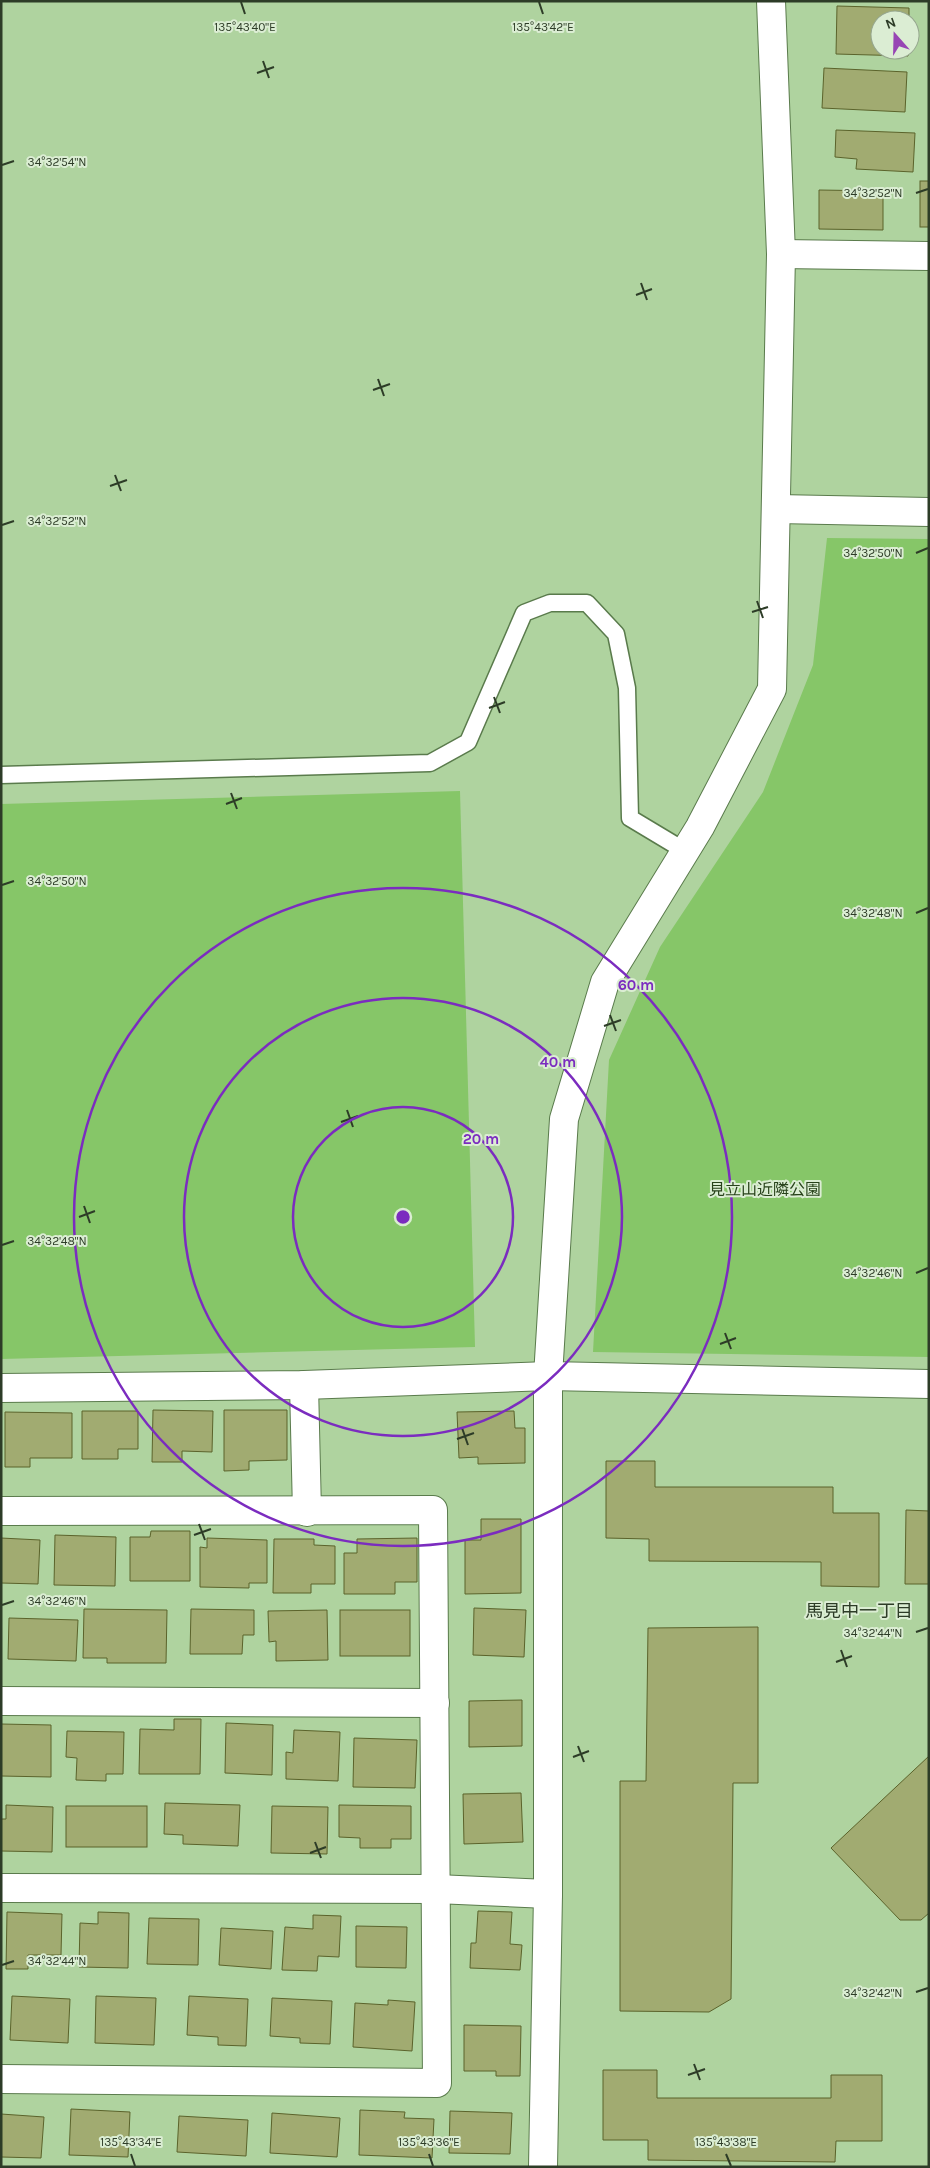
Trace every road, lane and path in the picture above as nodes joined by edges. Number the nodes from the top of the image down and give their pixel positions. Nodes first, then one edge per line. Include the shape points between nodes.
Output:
1 (771, 1) edge
2 (782, 254) junction
3 (929, 256) edge
4 (777, 509) junction
5 (929, 512) edge
6 (1, 775) edge
7 (685, 851) junction
8 (548, 1376) junction
9 (929, 1384) edge
10 (304, 1385) junction
11 (1, 1388) edge
12 (1, 1511) edge
13 (307, 1512) junction
14 (1, 1701) edge
15 (435, 1703) junction
16 (1, 1888) edge
17 (436, 1889) junction
18 (548, 1894) junction
19 (1, 2079) edge
20 (543, 2167) edge

1 - 2 street
2 - 3 street
2 - 4 street
4 - 5 street
4 - 7 street via 772,689
6 - 7 lane via 430,763 468,742 524,613 550,602 588,603 616,634 625,679 630,818
7 - 8 street via 605,982 564,1119
8 - 9 street
8 - 10 street
8 - 18 street
10 - 11 street
10 - 13 street
12 - 13 street
13 - 15 street via 433,1510
14 - 15 street
15 - 17 street
16 - 17 street
17 - 18 street
17 - 19 street via 437,2083
18 - 20 street

